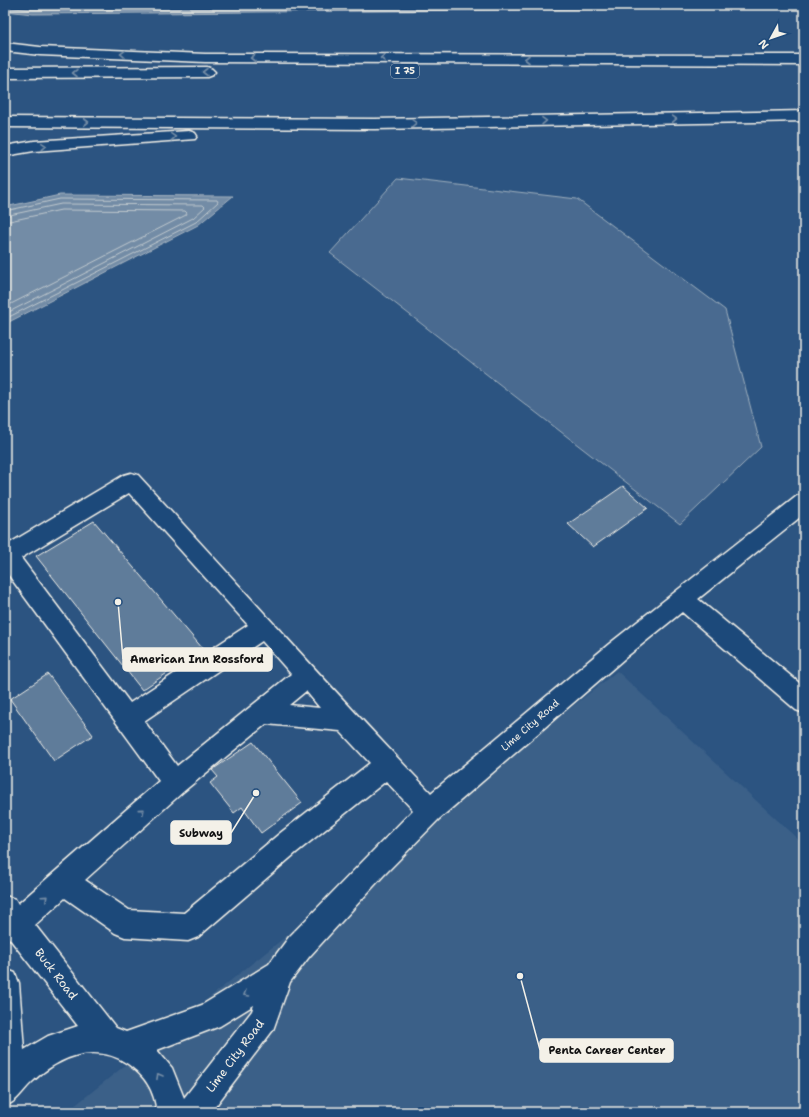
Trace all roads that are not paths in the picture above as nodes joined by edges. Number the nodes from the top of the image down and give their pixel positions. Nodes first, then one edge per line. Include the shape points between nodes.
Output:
1 (5, 47) edge
2 (804, 60) edge
3 (804, 67) edge
4 (5, 73) edge
5 (804, 116) edge
6 (5, 122) edge
7 (375, 124) junction
8 (5, 151) edge
9 (804, 502) edge
10 (682, 599) junction
11 (264, 627) junction
12 (307, 675) junction
13 (804, 702) edge
14 (262, 713) junction
15 (127, 719) junction
16 (346, 721) junction
17 (387, 765) junction
18 (175, 783) junction
19 (430, 810) junction
20 (63, 881) junction
21 (10, 917) edge
22 (279, 974) junction
23 (5, 983) edge
24 (116, 1043) junction
25 (8, 1087) edge
26 (172, 1112) edge
27 (192, 1112) edge

2 -> 1 main road via 205,58 40,51
3 -> 4 main road, I 75
7 -> 5 main road
6 -> 7 main road
8 -> 7 main road via 34,146
9 - 10 main road, Lime City Road
10 - 13 main road
10 - 19 main road, Lime City Road
11 - 12 main road
11 - 15 main road
11 - 15 main road via 131,481 7,556
12 - 14 main road
12 - 16 main road
14 - 16 main road
14 - 18 main road
15 - 18 main road
16 - 17 main road
17 - 19 main road
17 - 20 main road via 288,843 188,927 125,923
20 -> 18 main road
19 - 22 main road, Lime City Road via 299,947
21 -> 20 main road
21 - 24 main road, Buck Road
22 -> 24 main road, Lime City Road via 210,1016
22 - 27 main road, Lime City Road via 263,1020
23 - 25 main road
24 - 25 main road, Lime City Road via 78,1040 52,1049 27,1065
26 -> 24 main road, Buck Road via 168,1091 154,1066 132,1048

